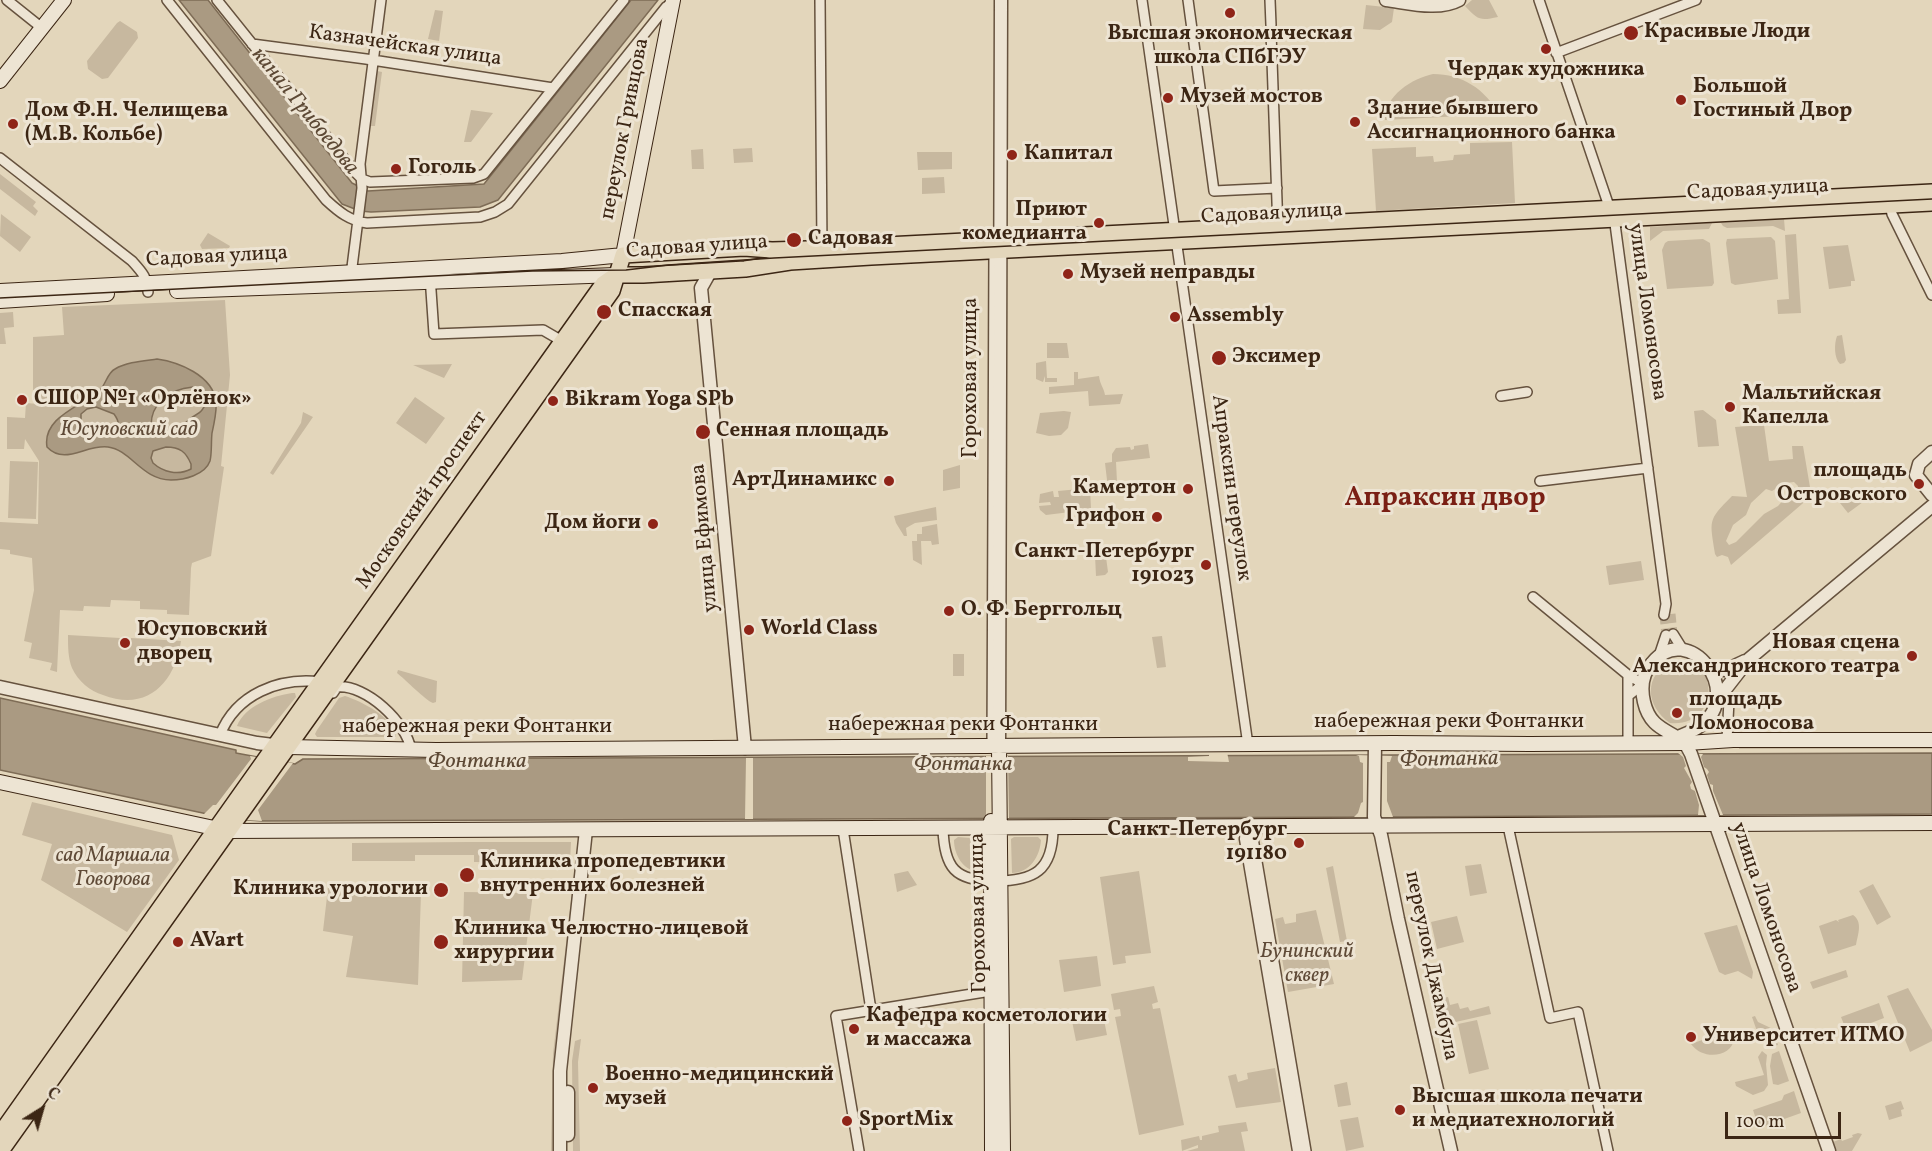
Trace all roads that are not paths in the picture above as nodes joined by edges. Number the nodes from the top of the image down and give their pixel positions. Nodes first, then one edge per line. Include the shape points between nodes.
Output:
1 (7, 0) edge
2 (64, 0) edge
3 (71, 0) edge
4 (167, 0) edge
5 (217, 0) edge
6 (381, 0) edge
7 (624, 0) edge
8 (820, 0) edge
9 (999, 0) edge
10 (1142, 0) edge
11 (1188, 0) edge
12 (1270, 0) edge
13 (1386, 0) edge
14 (1459, 0) edge
15 (1539, 0) edge
16 (1696, 0) edge
17 (674, 1) edge
18 (42, 28) junction
19 (252, 44) junction
20 (1557, 53) junction
21 (373, 60) junction
22 (0, 81) edge
23 (553, 88) junction
24 (0, 90) edge
25 (0, 158) edge
26 (362, 184) junction
27 (1277, 188) junction
28 (1932, 192) edge
29 (1888, 200) junction
30 (1932, 203) edge
31 (1611, 214) junction
32 (357, 222) junction
33 (629, 229) junction
34 (1278, 231) junction
35 (1175, 236) junction
36 (998, 245) junction
37 (822, 248) junction
38 (670, 251) junction
39 (619, 265) junction
40 (710, 272) junction
41 (686, 273) junction
42 (430, 274) junction
43 (568, 275) junction
44 (350, 278) junction
45 (148, 287) junction
46 (701, 288) junction
47 (0, 291) edge
48 (1932, 295) edge
49 (593, 298) junction
50 (0, 301) edge
51 (562, 341) junction
52 (1527, 392) dead end
53 (1501, 396) dead end
54 (1932, 452) edge
55 (1648, 468) junction
56 (1540, 481) dead end
57 (1932, 495) edge
58 (1932, 506) edge
59 (1533, 597) dead end
60 (1667, 615) tunnel mouth
61 (1683, 650) junction
62 (1659, 656) junction
63 (1749, 659) junction
64 (1710, 669) junction
65 (1629, 675) junction
66 (321, 682) junction
67 (1643, 684) junction
68 (0, 687) edge
69 (1628, 696) junction
70 (1720, 697) junction
71 (304, 724) junction
72 (220, 735) junction
73 (1727, 740) junction
74 (1932, 740) edge
75 (1628, 743) junction
76 (1248, 745) junction
77 (1686, 745) junction
78 (745, 748) junction
79 (411, 750) junction
80 (1375, 750) junction
81 (279, 751) junction
82 (996, 751) junction
83 (0, 782) edge
84 (1713, 819) junction
85 (1376, 821) junction
86 (996, 823) junction
87 (1932, 823) edge
88 (225, 825) junction
89 (1247, 826) junction
90 (1508, 826) junction
91 (943, 828) junction
92 (1053, 828) junction
93 (843, 829) junction
94 (590, 830) junction
95 (996, 881) junction
96 (997, 990) junction
97 (871, 1010) junction
98 (0, 1134) edge
99 (1, 1151) edge
100 (560, 1151) edge
101 (569, 1151) edge
102 (859, 1151) edge
103 (992, 1151) edge
104 (1003, 1151) edge
105 (1299, 1151) edge
106 (1306, 1151) edge
107 (1451, 1151) edge
108 (1608, 1151) edge
109 (1829, 1151) edge

1 - 18 street
2 - 18 main road
3 - 24 street
4 - 32 street via 326,200
5 - 19 street
6 - 21 street
7 - 23 street
8 - 37 street
9 - 36 street, Гороховая улица
10 - 35 street, Апраксин переулок
11 - 27 street via 1214,191
12 - 27 street
13 - 14 street via 1434,5
15 - 20 street, улица Ломоносова
16 - 20 street
17 - 32 street via 508,204 480,217
17 - 33 main road, переулок Гривцова
18 - 22 main road
19 - 21 street, Казначейская улица
19 - 26 street
20 - 31 street, улица Ломоносова
21 - 23 street, Казначейская улица
21 - 26 street via 360,170
23 - 26 street via 479,177
25 - 45 street via 132,261
26 - 32 street
27 - 34 street
28 - 29 main road, Садовая улица
29 - 30 main road, Садовая улица
29 - 31 main road, Садовая улица
29 - 48 street
31 - 34 main road, Садовая улица
31 - 55 street, улица Ломоносова
32 - 44 street
33 - 38 main road via 638,246
33 - 39 main road, переулок Гривцова
34 - 35 main road, Садовая улица
35 - 36 main road, Садовая улица
35 - 76 street, Апраксин переулок
36 - 37 main road, Садовая улица
36 - 40 main road, Садовая улица
36 - 82 street, Гороховая улица
37 - 38 main road, Садовая улица
38 - 39 main road, Садовая улица via 651,252
39 - 41 main road, Садовая улица
39 - 42 main road, Садовая улица via 562,261
39 - 43 main road
39 - 49 main road, Московский проспект
39 - 71 main road, Московский проспект via 612,291
40 - 41 main road, Садовая улица
40 - 46 street
41 - 46 street
42 - 43 main road, Садовая улица
42 - 44 main road, Садовая улица
42 - 51 street via 434,334 543,330
43 - 49 main road via 591,285
44 - 45 main road, Садовая улица
45 - 47 main road, Садовая улица
45 - 50 main road, Садовая улица
46 - 78 street, улица Ефимова
49 - 51 main road, Московский проспект
51 - 66 main road, Московский проспект
52 - 53 street
54 - 57 street via 1919,464 1916,475
55 - 56 street
55 - 60 street, улица Ломоносова
58 - 63 street
59 - 65 street
61 - 62 street
61 - 62 street via 1670,635
61 - 64 street via 1699,657
62 - 67 street via 1647,669
63 - 64 street via 1726,670
63 - 70 street
64 - 70 street
65 - 67 street
65 - 69 street
66 - 72 street via 282,682 261,691 239,706
66 - 81 main road, Московский проспект
67 - 69 street
67 - 77 street via 1649,716 1658,728
68 - 72 street, набережная реки Фонтанки
69 - 75 street
70 - 73 street via 1729,700
70 - 77 street
71 - 79 street via 337,687 344,687 363,694 387,711 403,729
71 - 81 main road, Московский проспект
72 - 81 street, набережная реки Фонтанки
73 - 74 main road, набережная реки Фонтанки
73 - 77 main road, набережная реки Фонтанки
75 - 77 main road, набережная реки Фонтанки
75 - 80 main road, набережная реки Фонтанки
76 - 80 main road, набережная реки Фонтанки
76 - 82 main road, набережная реки Фонтанки
77 - 84 street, улица Ломоносова
78 - 79 main road, набережная реки Фонтанки
78 - 82 main road, набережная реки Фонтанки
79 - 81 main road, набережная реки Фонтанки
80 - 85 street, переулок Джамбула
81 - 88 main road
82 - 86 main road, Гороховая улица
83 - 88 main road
84 - 87 main road
84 - 90 main road
84 - 109 street, улица Ломоносова
85 - 89 main road
85 - 90 main road
85 - 107 street, переулок Джамбула
86 - 91 main road
86 - 92 main road
86 - 95 main road, Гороховая улица
88 - 94 main road
88 - 98 main road
88 - 99 main road
89 - 92 main road
89 - 105 street via 1246,839
89 - 106 street via 1253,838
90 - 108 street via 1550,1018 1578,1012
91 - 93 main road
91 - 95 street via 944,852 955,871 971,880
92 - 95 street via 1050,850 1038,872 1022,880
93 - 94 main road
93 - 97 street
94 - 100 street via 560,1071
94 - 101 street via 568,1077
95 - 96 main road, Гороховая улица
96 - 97 street
96 - 103 main road, Гороховая улица
96 - 104 main road, Гороховая улица
97 - 102 street via 836,1016

